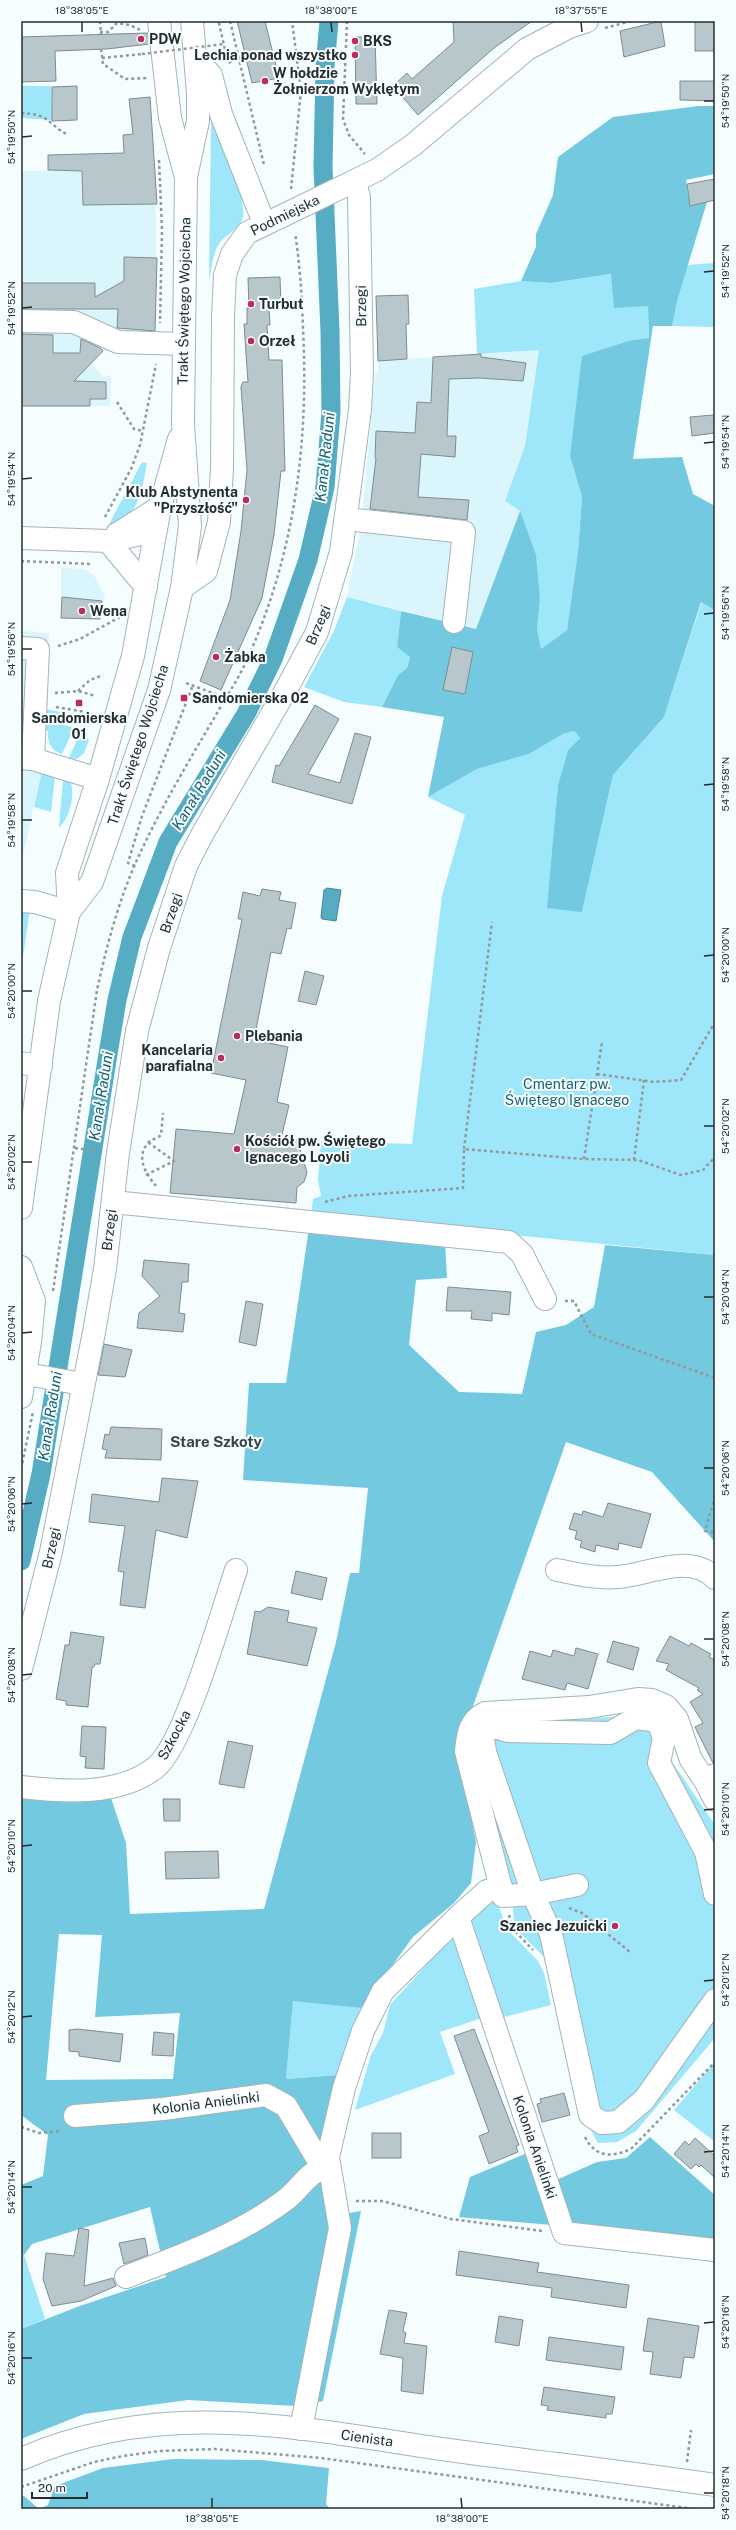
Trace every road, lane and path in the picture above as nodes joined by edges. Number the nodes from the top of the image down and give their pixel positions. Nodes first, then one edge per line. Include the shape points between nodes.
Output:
1 (100, 21) edge
2 (192, 21) edge
3 (225, 21) edge
4 (230, 21) edge
5 (292, 21) edge
6 (347, 21) edge
7 (631, 21) edge
8 (581, 24) edge
9 (150, 27) edge
10 (224, 44) junction
11 (101, 49) dead end
12 (163, 52) junction
13 (102, 58) junction
14 (196, 59) junction
15 (238, 60) junction
16 (152, 78) dead end
17 (198, 93) junction
18 (21, 113) edge
19 (221, 114) junction
20 (68, 136) dead end
21 (159, 157) dead end
22 (370, 159) dead end
23 (265, 172) dead end
24 (186, 177) junction
25 (347, 186) junction
26 (297, 201) junction
27 (264, 223) junction
28 (294, 228) dead end
29 (21, 321) edge
30 (159, 344) junction
31 (184, 344) junction
32 (117, 402) dead end
33 (183, 424) junction
34 (143, 431) junction
35 (160, 508) junction
36 (103, 519) dead end
37 (347, 519) junction
38 (219, 522) junction
39 (190, 526) junction
40 (155, 531) junction
41 (21, 538) edge
42 (108, 541) junction
43 (21, 561) edge
44 (90, 564) dead end
45 (146, 587) junction
46 (182, 588) junction
47 (121, 617) dead end
48 (454, 622) dead end
49 (30, 648) edge
50 (102, 675) dead end
51 (186, 683) dead end
52 (193, 685) junction
53 (78, 691) junction
54 (96, 696) dead end
55 (226, 698) junction
56 (44, 700) junction
57 (91, 713) dead end
58 (27, 759) edge
59 (98, 779) junction
60 (135, 866) junction
61 (21, 901) edge
62 (69, 912) junction
63 (492, 922) dead end
64 (715, 1022) edge
65 (602, 1042) dead end
66 (31, 1065) edge
67 (597, 1074) junction
68 (644, 1080) junction
69 (163, 1113) dead end
70 (149, 1143) junction
71 (75, 1148) junction
72 (464, 1148) junction
73 (103, 1152) dead end
74 (715, 1157) edge
75 (584, 1160) junction
76 (634, 1160) junction
77 (146, 1175) junction
78 (112, 1202) junction
79 (160, 1207) junction
80 (21, 1208) edge
81 (304, 1222) junction
82 (21, 1267) edge
83 (52, 1297) dead end
84 (545, 1299) joint
85 (36, 1376) junction
86 (715, 1378) edge
87 (78, 1384) junction
88 (21, 1397) edge
89 (21, 1469) edge
90 (715, 1496) edge
91 (715, 1533) edge
92 (236, 1570) dead end
93 (557, 1570) dead end
94 (715, 1578) edge
95 (21, 1669) edge
96 (709, 1777) edge
97 (21, 1787) edge
98 (715, 1800) edge
99 (577, 1886) dead end
100 (502, 1892) junction
101 (534, 1894) junction
102 (715, 1894) edge
103 (561, 1905) dead end
104 (458, 1917) junction
105 (630, 1952) dead end
106 (715, 2000) edge
107 (75, 2116) dead end
108 (21, 2127) edge
109 (53, 2134) dead end
110 (326, 2167) junction
111 (334, 2200) junction
112 (564, 2233) junction
113 (715, 2250) edge
114 (126, 2277) dead end
115 (301, 2429) junction
116 (691, 2430) dead end
117 (21, 2459) edge
118 (686, 2468) dead end
119 (715, 2485) edge
120 (21, 2487) edge
121 (694, 2509) edge

1 - 9 path via 101,33 108,32 116,22
2 - 14 street, Trakt Świętego Wojciecha
3 - 10 path via 219,23
4 - 15 path
5 - 26 path via 302,91
6 - 22 path via 343,119 349,136
7 - 8 path
8 - 25 street, Podmiejska via 527,49 413,145
9 - 12 street, Trakt Świętego Wojciecha
10 - 13 path, bridge
10 - 15 path via 228,63
11 - 13 path
12 - 17 street
12 - 24 street, Trakt Świętego Wojciecha via 170,118
13 - 16 path via 103,64 125,79
14 - 17 street, Trakt Świętego Wojciecha
14 - 19 street via 211,75
15 - 23 path
17 - 19 street
17 - 24 street, Trakt Świętego Wojciecha via 198,121
18 - 20 path via 42,115 48,118 52,126
19 - 27 street
21 - 30 path via 162,244
24 - 31 street, Trakt Świętego Wojciecha
25 - 26 street, Podmiejska
25 - 37 street, Brzegi via 359,210 362,373
26 - 27 street, Podmiejska
27 - 38 street, Podmiejska via 247,233 232,254 225,275 222,316 222,468
28 - 55 path via 300,273 305,358 305,423 300,472 282,565 255,640
29 - 30 street via 74,322 118,342
30 - 31 street
30 - 34 path
31 - 33 street, Trakt Świętego Wojciecha
32 - 34 path via 134,429
33 - 35 street, Trakt Świętego Wojciecha
33 - 39 street, Trakt Świętego Wojciecha
34 - 36 path via 131,469
35 - 40 street, Trakt Świętego Wojciecha
35 - 42 street
37 - 48 street via 464,532
37 - 78 street, Brzegi via 341,552 316,632 186,866 158,948 137,1031
38 - 39 street
38 - 46 street, Podmiejska via 206,571
39 - 40 street
39 - 46 street, Trakt Świętego Wojciecha
40 - 42 street
40 - 45 street, Trakt Świętego Wojciecha
41 - 42 street
42 - 45 street
43 - 44 path
45 - 59 street, Trakt Świętego Wojciecha via 133,656
46 - 62 street, Trakt Świętego Wojciecha via 159,690 95,875
47 - 49 path via 80,639
49 - 56 street
50 - 53 path via 90,680
51 - 52 path
52 - 55 path
52 - 60 path via 142,816 128,863
53 - 54 path
53 - 56 path
55 - 60 path via 144,844
56 - 57 path
56 - 58 street
58 - 59 street
59 - 62 street, Trakt Świętego Wojciecha via 67,873
60 - 71 path via 122,895 97,990
61 - 62 street via 35,902
62 - 66 street, Trakt Świętego Wojciecha
63 - 72 path
64 - 68 path via 681,1080
65 - 67 path
66 - 80 street, Trakt Świętego Wojciecha
67 - 68 path
67 - 75 path
68 - 76 path
69 - 70 path via 161,1135
70 - 77 path via 143,1157
70 - 77 path via 174,1161
71 - 73 path
71 - 83 path
72 - 75 path
72 - 81 path via 463,1188 348,1196 318,1204 309,1211
74 - 76 path via 703,1170 681,1175
75 - 76 path
77 - 79 path via 160,1192
78 - 79 street
78 - 87 street, Brzegi via 105,1269
79 - 81 street
81 - 84 street via 509,1242 522,1254
82 - 85 street via 34,1301
84 - 86 path via 574,1301 591,1334
85 - 87 street
85 - 88 street
85 - 89 path
87 - 95 street, Brzegi via 49,1559
90 - 91 path via 705,1531
92 - 97 street, Szkocka via 184,1723 167,1755 156,1767 138,1779 104,1789
93 - 94 street via 607,1578 673,1566 692,1567
96 - 98 street
96 - 100 street via 691,1760 677,1719 666,1706 652,1700 638,1699 589,1707 485,1713 476,1717 469,1730 466,1751
99 - 101 street, Kolonia Anielinki
100 - 101 street, Kolonia Anielinki
100 - 104 street, Kolonia Anielinki via 487,1891
101 - 102 street via 485,1752 483,1738 487,1725 508,1731 610,1733 636,1718 658,1721 664,1738 658,1763 706,1852
101 - 106 street via 551,1934 590,2115 602,2124 618,2122 644,2100
103 - 105 path via 582,1914
104 - 110 street, Kolonia Anielinki via 383,1991 363,2031 344,2088
104 - 112 street, Kolonia Anielinki
107 - 110 street, Kolonia Anielinki via 163,2109 266,2095 286,2106
108 - 109 path via 39,2133
110 - 111 street, Kolonia Anielinki
110 - 114 street via 310,2173 293,2195 262,2217 201,2247
111 - 112 path via 382,2201 451,2219
111 - 115 street, Kolonia Anielinki via 340,2228
112 - 113 street
115 - 117 street, Cienista via 240,2422 155,2424 94,2435
115 - 119 street, Cienista
116 - 118 path
120 - 121 path via 88,2464 123,2456 160,2451 215,2450 320,2458

